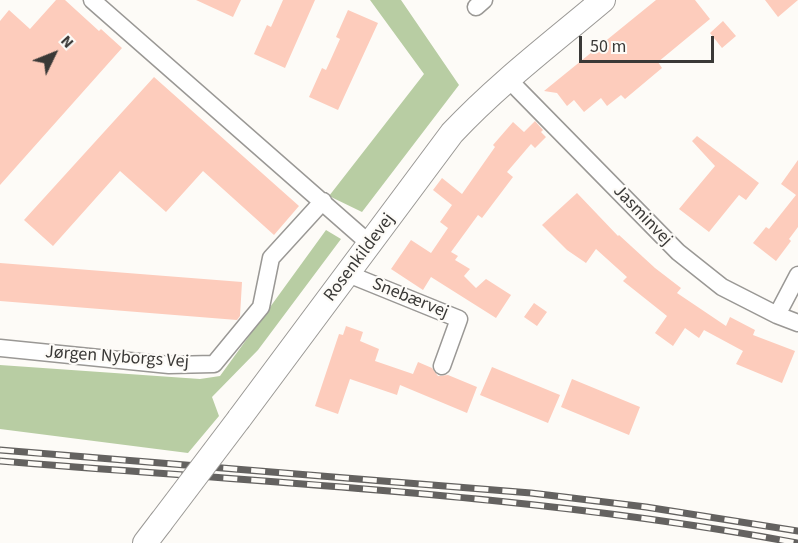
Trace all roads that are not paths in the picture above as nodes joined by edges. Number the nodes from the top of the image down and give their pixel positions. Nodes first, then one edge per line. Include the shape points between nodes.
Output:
1 (92, 0) edge
2 (603, 0) edge
3 (508, 79) junction
4 (323, 201) junction
5 (370, 244) junction
6 (348, 274) junction
7 (798, 275) edge
8 (777, 315) junction
9 (798, 322) edge
10 (0, 348) edge
11 (442, 366) dead end
12 (145, 543) edge

1 - 4 street
2 - 3 street, Rosenkildevej
3 - 5 street, Rosenkildevej via 452,133
3 - 8 street, Jasminvej via 678,252 722,287
4 - 5 street
4 - 10 street, Jørgen Nyborgs Vej via 271,258 261,307 214,364 169,365
5 - 6 street, Rosenkildevej
6 - 11 street, Snebærvej via 459,319
6 - 12 street, Rosenkildevej, bridge
7 - 8 street
8 - 9 street, Jasminvej

